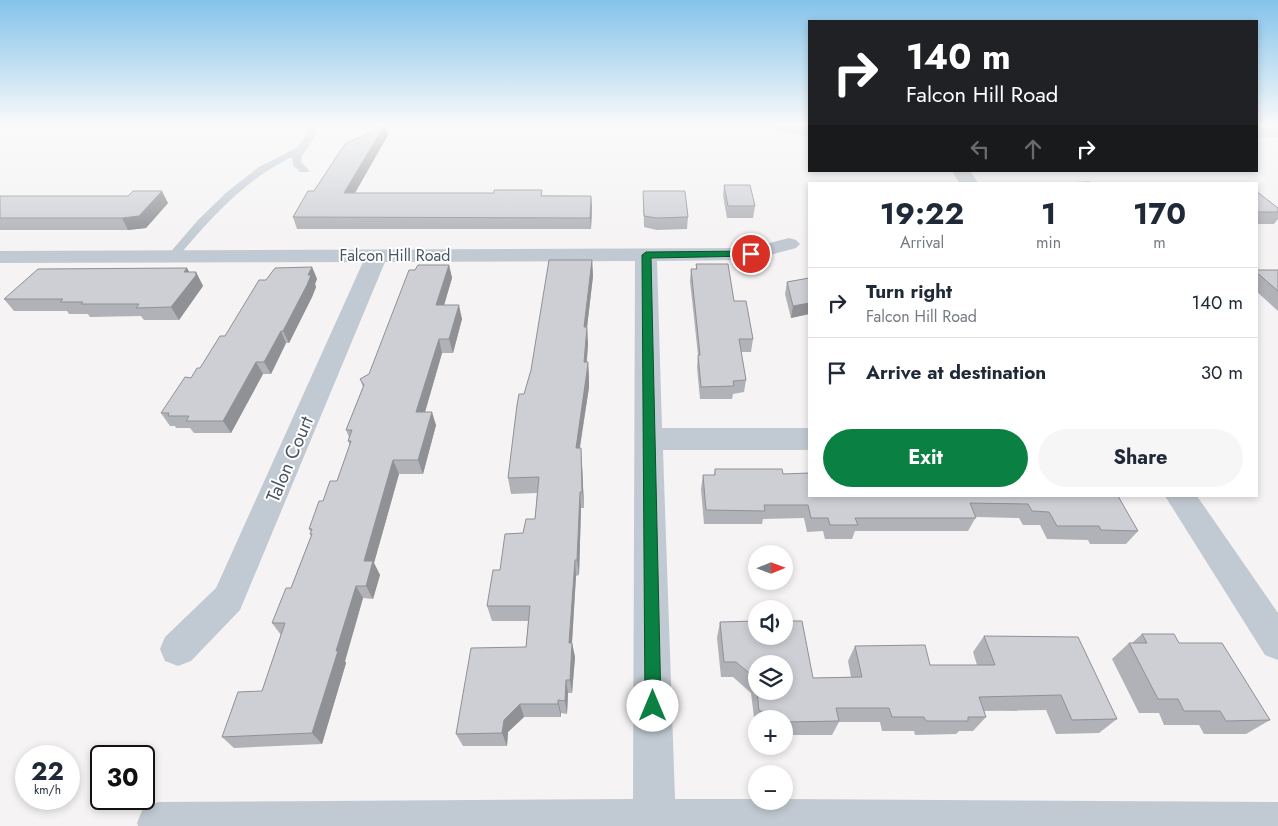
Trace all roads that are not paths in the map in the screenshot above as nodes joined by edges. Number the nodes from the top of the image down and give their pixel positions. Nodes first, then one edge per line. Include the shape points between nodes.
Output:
1 (268, 165) edge
2 (298, 165) edge
3 (304, 170) dead end
4 (789, 244) dead end
5 (377, 255) junction
6 (646, 255) junction
7 (173, 256) junction
8 (0, 257) edge
9 (808, 438) edge
10 (650, 439) junction
11 (1181, 497) edge
12 (1278, 643) edge
13 (178, 649) dead end
14 (654, 820) junction
15 (1278, 823) edge
16 (158, 824) dead end

1 - 7 lane via 254,173 208,214
2 - 3 lane
4 - 6 street, Falcon Hill Road via 751,254
5 - 6 street, Falcon Hill Road
5 - 7 street, Falcon Hill Road
5 - 13 street, Talon Court via 228,599
6 - 10 street
7 - 8 street, Falcon Hill Road
9 - 10 street
10 - 14 street
11 - 12 street
14 - 15 street
14 - 16 street

